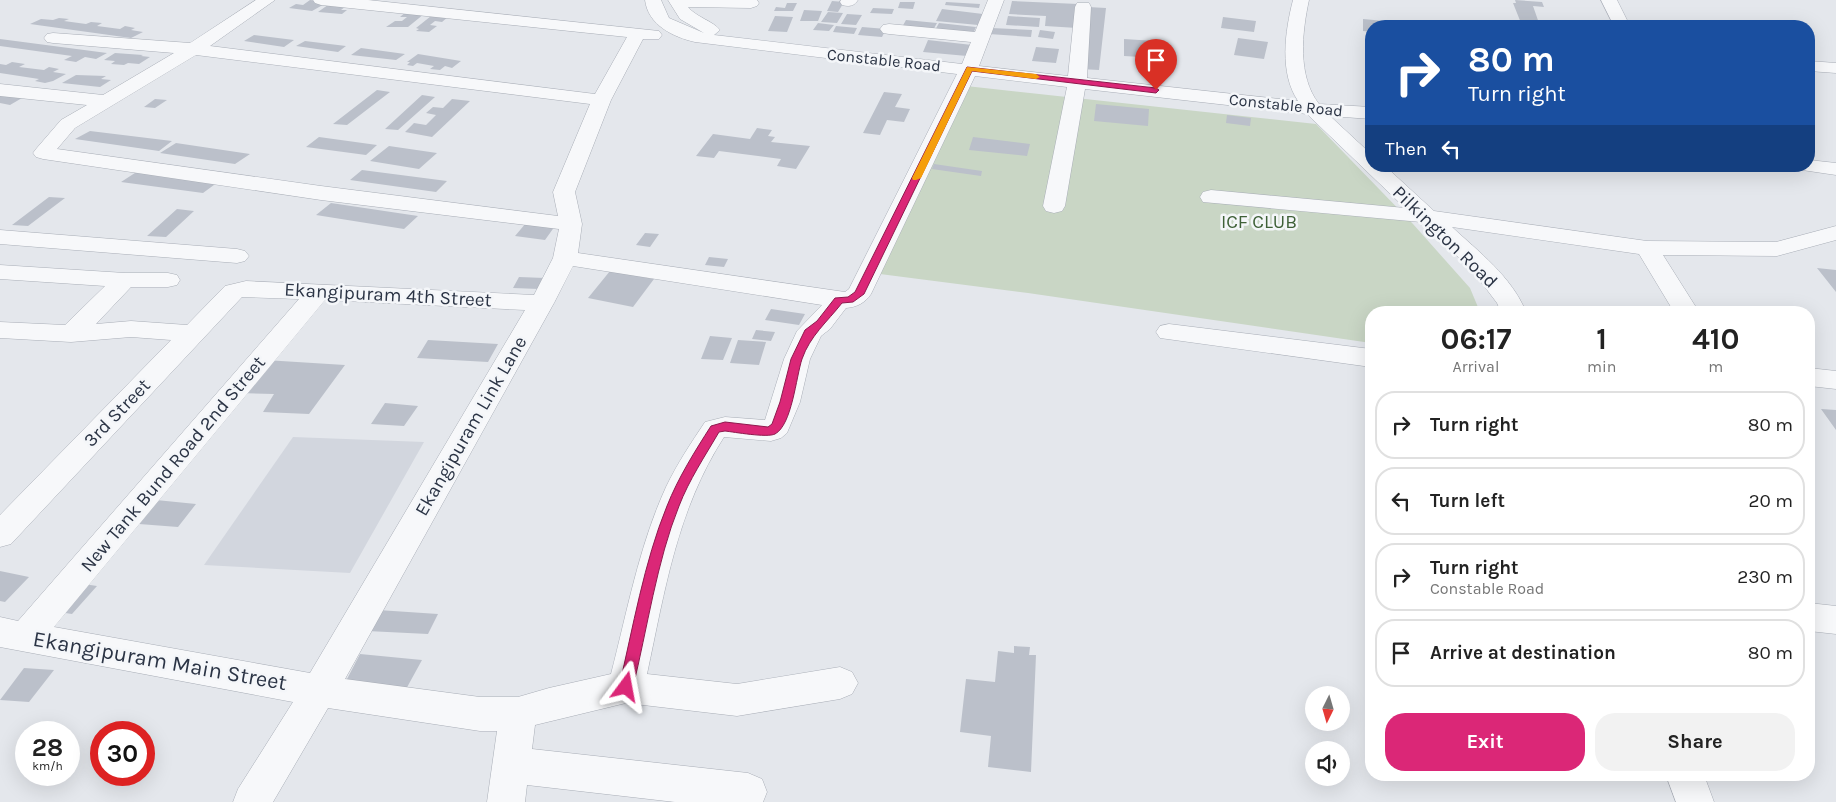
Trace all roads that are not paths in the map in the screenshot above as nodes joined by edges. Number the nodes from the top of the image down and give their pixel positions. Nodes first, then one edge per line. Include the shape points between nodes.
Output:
1 (267, 0) edge
2 (321, 0) edge
3 (996, 0) edge
4 (1301, 0) edge
5 (1609, 0) edge
6 (653, 1) edge
7 (677, 1) edge
8 (752, 3) dead end
9 (1083, 7) dead end
10 (1619, 20) edge
11 (889, 29) dead end
12 (714, 31) junction
13 (638, 33) junction
14 (695, 37) junction
15 (53, 38) dead end
16 (980, 38) junction
17 (750, 45) junction
18 (193, 49) junction
19 (1815, 66) edge
20 (1836, 68) edge
21 (969, 69) junction
22 (1077, 81) junction
23 (0, 90) edge
24 (107, 100) junction
25 (601, 100) junction
26 (1313, 109) junction
27 (1365, 113) edge
28 (1365, 116) edge
29 (1330, 128) junction
30 (1365, 161) edge
31 (1815, 167) edge
32 (1836, 169) edge
33 (1377, 172) edge
34 (1211, 197) dead end
35 (1054, 206) dead end
36 (1424, 216) junction
37 (571, 224) junction
38 (1836, 233) edge
39 (0, 237) edge
40 (1647, 248) junction
41 (237, 256) dead end
42 (565, 258) junction
43 (0, 272) edge
44 (124, 280) junction
45 (168, 280) dead end
46 (234, 291) joint
47 (319, 292) junction
48 (839, 300) junction
49 (542, 303) junction
50 (1511, 306) edge
51 (1682, 306) edge
52 (0, 330) edge
53 (1169, 332) dead end
54 (72, 334) junction
55 (194, 334) junction
56 (1365, 357) edge
57 (1815, 378) edge
58 (1836, 380) edge
59 (0, 535) edge
60 (1815, 618) edge
61 (1836, 620) edge
62 (13, 634) edge
63 (1815, 634) edge
64 (1836, 636) edge
65 (840, 683) dead end
66 (626, 687) junction
67 (319, 691) junction
68 (518, 714) junction
69 (513, 764) junction
70 (1687, 781) edge
71 (748, 792) dead end
72 (252, 802) edge
73 (506, 802) edge
74 (1695, 802) edge

1 - 18 street
2 - 13 street, Constable Road
3 - 16 street
4 - 26 street, Pilkington Road via 1296,63 1299,87
5 - 10 street
6 - 14 street, Constable Road via 662,21
7 - 8 street
7 - 12 street via 679,8 696,24
9 - 22 street
11 - 16 street
12 - 14 street, Constable Road
12 - 17 street
13 - 14 street, Constable Road
13 - 25 street, Ekangipuram Link Lane
14 - 17 street, Constable Road
15 - 18 street
16 - 21 street
17 - 21 street, Constable Road
18 - 24 street
18 - 25 street
19 - 20 street
21 - 22 street, Constable Road
21 - 48 street via 859,294 850,300
22 - 26 street, Constable Road
22 - 35 street
23 - 24 street
24 - 37 street via 68,124 43,153 321,194
25 - 37 street, Ekangipuram Link Lane via 564,192
26 - 27 street, Constable Road
26 - 29 street, Pilkington Road
28 - 29 street, Constable Road
29 - 30 street, Pilkington Road
31 - 32 street
33 - 36 street, Pilkington Road
34 - 36 street
36 - 40 street
36 - 50 street, Pilkington Road via 1480,265
37 - 42 street, Ekangipuram Link Lane
38 - 40 street via 1777,249
39 - 41 street
40 - 51 street
42 - 48 street
42 - 49 street, Ekangipuram Link Lane
43 - 44 street
44 - 45 street
44 - 54 street
46 - 47 street, Ekangipuram 4th Street
46 - 55 street, 3rd Street
47 - 49 street, Ekangipuram 4th Street
47 - 62 street, New Tank Bund Road 2nd Street
48 - 66 street via 821,323 810,330 796,359 777,426 771,431 715,429 698,456 673,506 658,553
49 - 67 street, Ekangipuram Link Lane
52 - 54 street
53 - 56 street
54 - 55 street via 131,329
55 - 59 street, 3rd Street
57 - 58 street
60 - 61 street
62 - 67 street, Ekangipuram Main Street
63 - 64 street
65 - 66 street, Ekangipuram Main Street via 737,700
66 - 68 street, Ekangipuram Main Street
67 - 68 street, Ekangipuram Main Street via 480,714
67 - 72 street, Ekangipuram Link Lane
68 - 69 street
69 - 71 street
69 - 73 street
70 - 74 street

